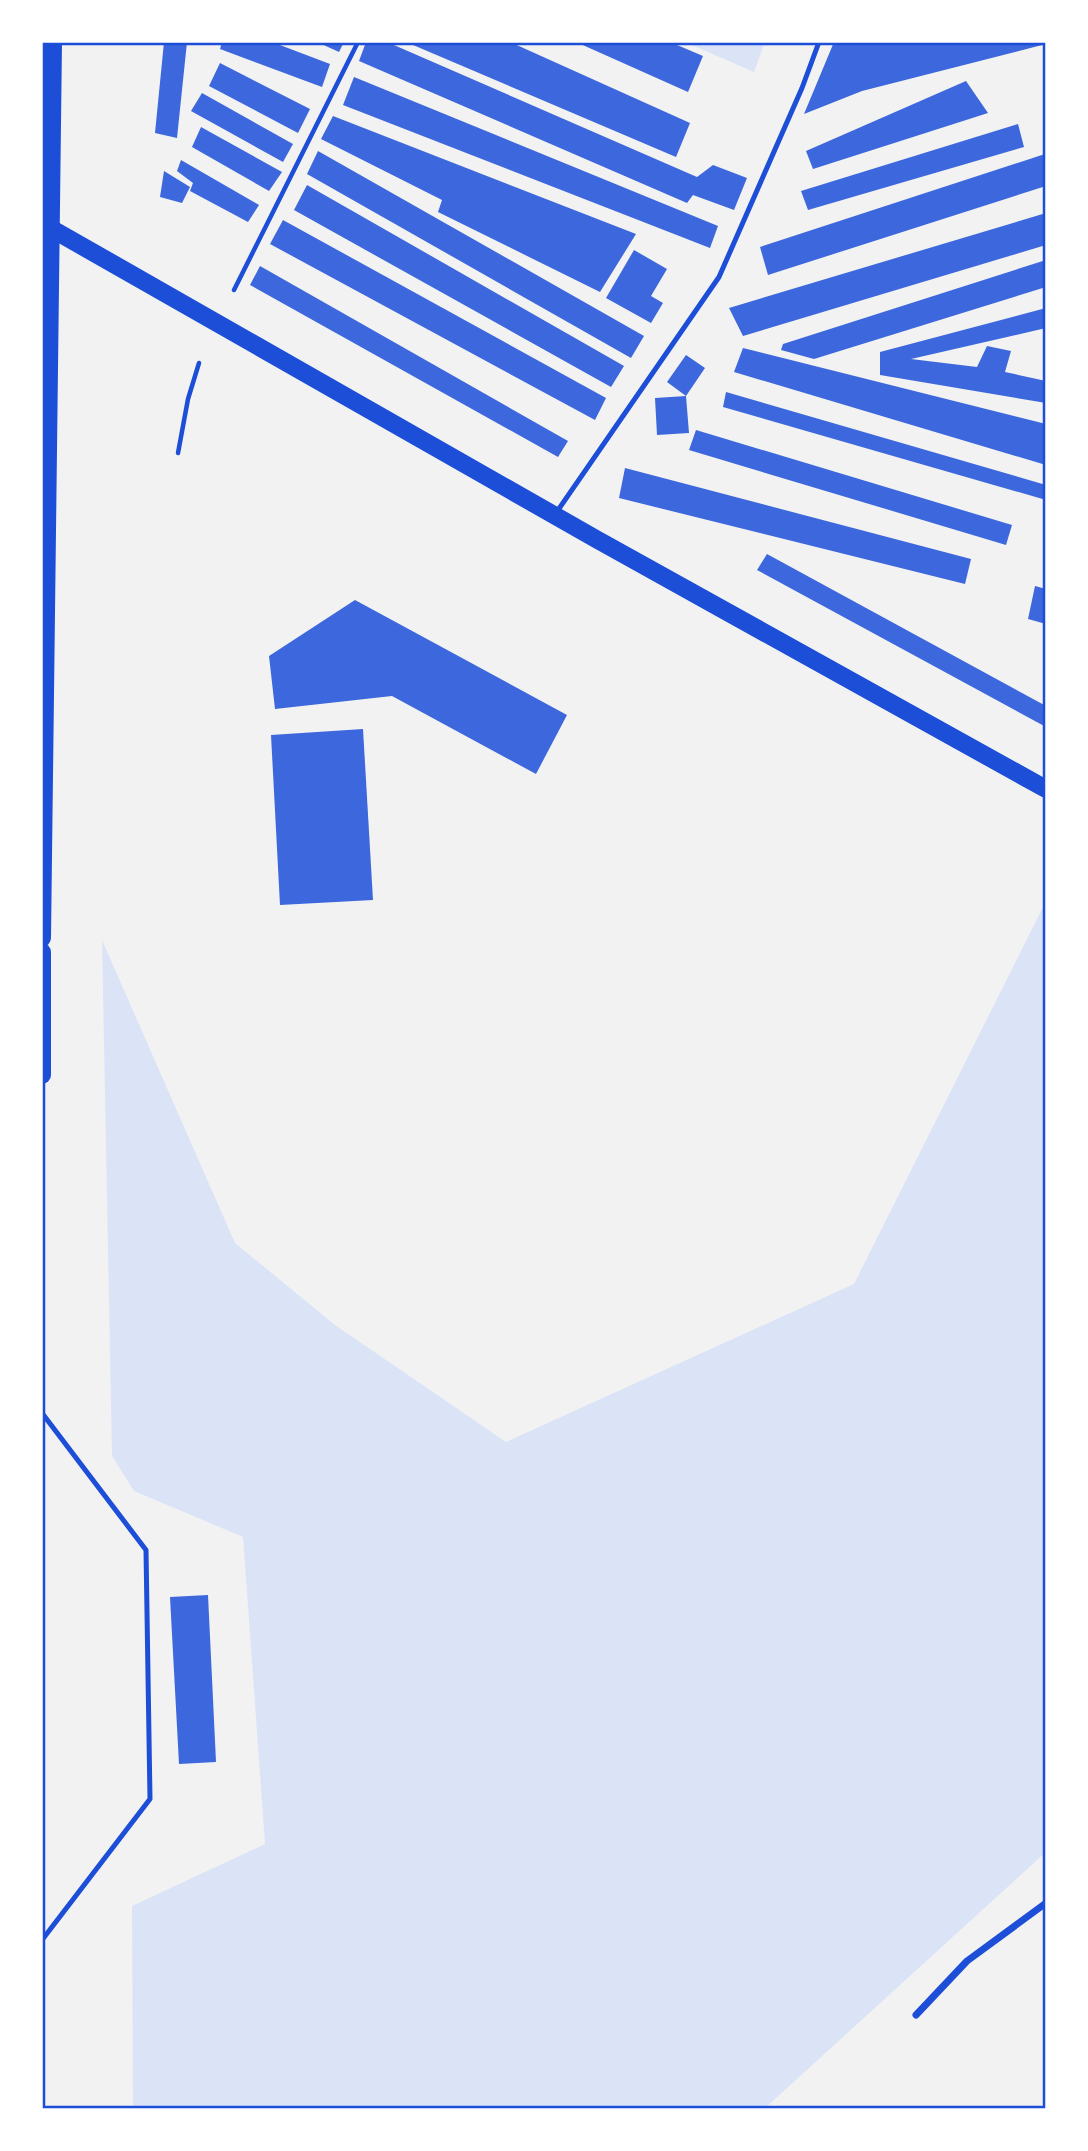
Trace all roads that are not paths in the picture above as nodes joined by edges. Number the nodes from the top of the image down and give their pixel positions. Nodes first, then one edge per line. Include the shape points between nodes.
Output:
1 (53, 42) edge
2 (819, 42) edge
3 (47, 228) edge
4 (554, 516) junction
5 (1046, 789) edge
6 (43, 790) edge
7 (42, 938) edge
8 (42, 952) edge
9 (42, 1024) edge
10 (42, 1075) edge
11 (42, 1413) edge
12 (1046, 1903) edge
13 (42, 1940) edge
14 (916, 2015) dead end

1 - 3 main road
2 - 4 lane via 719,277
3 - 4 main road
3 - 6 main road
4 - 5 main road
6 - 7 main road
8 - 9 main road
9 - 10 main road
11 - 13 lane via 146,1550 150,1799
12 - 14 street via 967,1961

